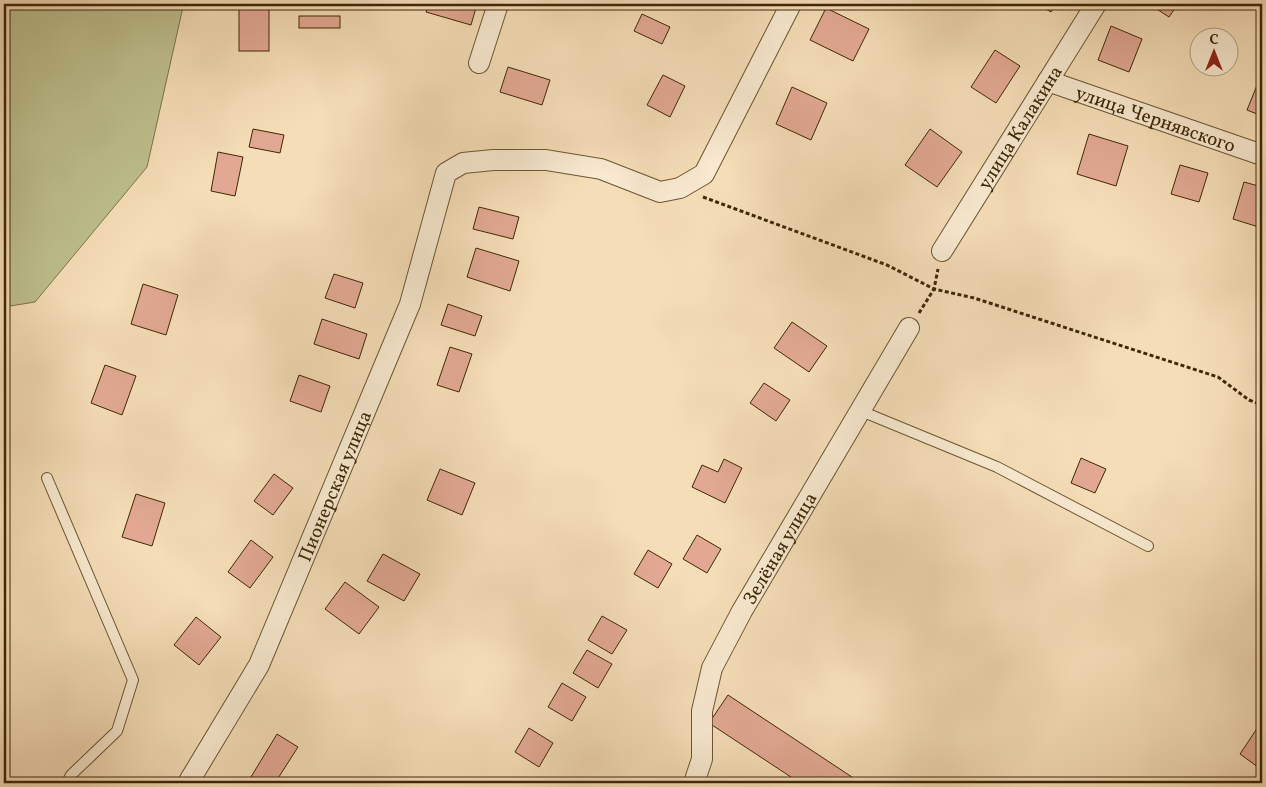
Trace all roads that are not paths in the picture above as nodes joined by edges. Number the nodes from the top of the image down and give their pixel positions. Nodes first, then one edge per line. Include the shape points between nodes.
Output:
1 (498, 4) edge
2 (791, 4) edge
3 (1096, 4) edge
4 (478, 63) dead end
5 (1048, 81) junction
6 (1262, 155) edge
7 (942, 251) road end
8 (909, 328) road end
9 (861, 411) junction
10 (46, 478) dead end
11 (1148, 546) dead end
12 (67, 783) edge
13 (188, 783) edge
14 (694, 783) edge

1 - 4 street
2 - 13 street, Пионерская улица via 704,174 680,188 660,192 601,169 546,160 463,162 446,173 410,304 259,665
3 - 5 street, улица Калакина
5 - 6 street, улица Чернявского
5 - 7 street, улица Калакина
8 - 9 street, Зелёная улица
9 - 11 lane via 997,467
9 - 14 street, Зелёная улица via 712,668 702,711 702,759
10 - 12 lane via 133,680 117,731 71,775

